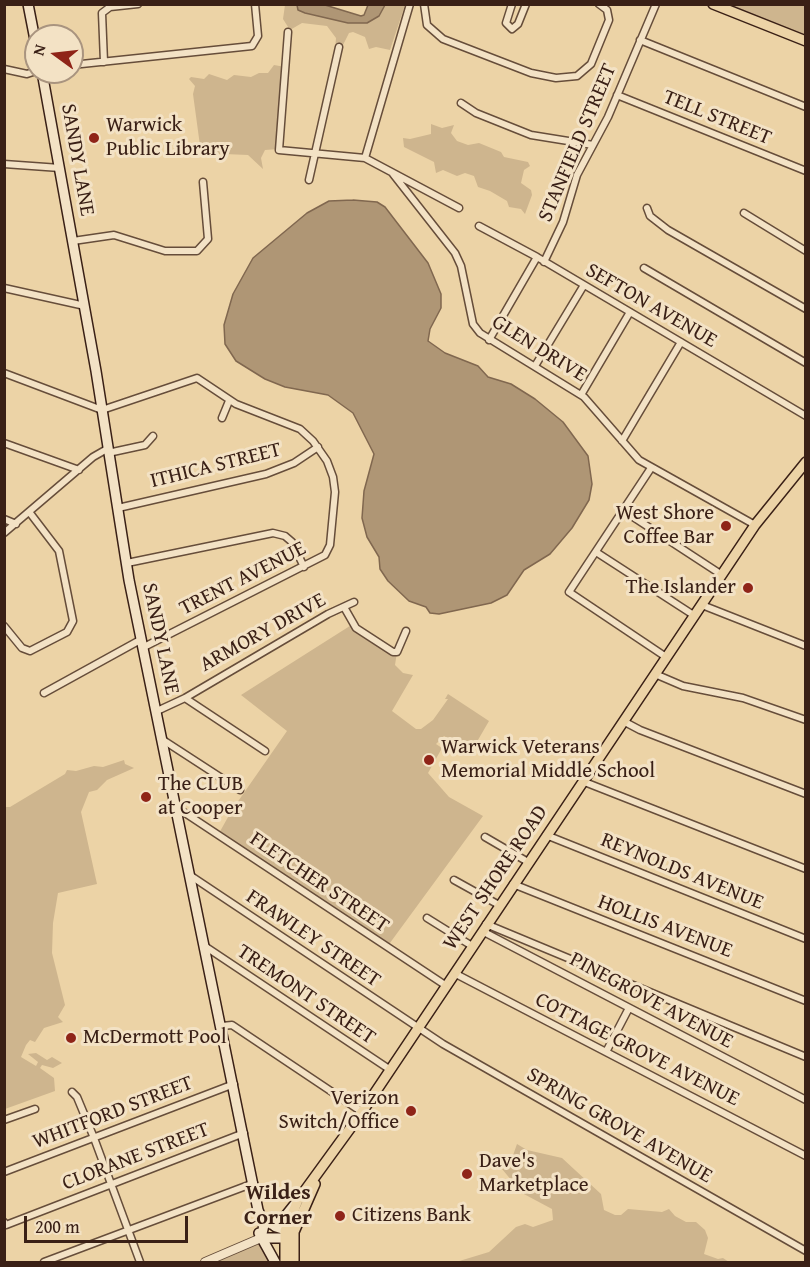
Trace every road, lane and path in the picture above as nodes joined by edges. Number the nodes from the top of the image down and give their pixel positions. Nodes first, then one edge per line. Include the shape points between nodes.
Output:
1 (28, 4) edge
2 (138, 4) edge
3 (255, 4) edge
4 (410, 4) edge
5 (424, 4) edge
6 (512, 4) edge
7 (526, 4) edge
8 (599, 4) edge
9 (656, 4) edge
10 (713, 4) edge
11 (32, 24) edge
12 (288, 32) dead end
13 (640, 40) junction
14 (806, 41) edge
15 (339, 47) dead end
16 (104, 62) junction
17 (84, 64) edge
18 (4, 69) edge
19 (24, 73) edge
20 (44, 84) edge
21 (617, 95) junction
22 (461, 103) dead end
23 (806, 107) edge
24 (593, 145) junction
25 (315, 155) junction
26 (365, 158) junction
27 (4, 164) edge
28 (60, 168) junction
29 (806, 171) edge
30 (393, 174) junction
31 (309, 180) dead end
32 (203, 182) dead end
33 (459, 208) dead end
34 (647, 208) dead end
35 (744, 213) dead end
36 (479, 226) dead end
37 (73, 241) junction
38 (806, 251) edge
39 (537, 257) junction
40 (544, 262) junction
41 (644, 268) dead end
42 (584, 285) junction
43 (4, 288) edge
44 (85, 306) junction
45 (806, 309) edge
46 (630, 312) junction
47 (489, 340) junction
48 (681, 342) junction
49 (806, 363) edge
50 (535, 366) junction
51 (4, 373) edge
52 (580, 395) junction
53 (229, 401) junction
54 (102, 410) junction
55 (806, 416) edge
56 (222, 418) dead end
57 (153, 436) dead end
58 (622, 441) junction
59 (4, 442) edge
60 (318, 447) junction
61 (107, 451) junction
62 (651, 468) junction
63 (804, 468) edge
64 (79, 470) junction
65 (118, 508) junction
66 (624, 511) junction
67 (30, 513) junction
68 (4, 519) edge
69 (16, 524) junction
70 (755, 525) junction
71 (4, 533) edge
72 (596, 552) junction
73 (127, 563) junction
74 (304, 567) junction
75 (722, 575) junction
76 (354, 602) dead end
77 (702, 605) junction
78 (344, 607) junction
79 (694, 616) junction
80 (4, 626) edge
81 (406, 631) dead end
82 (143, 643) junction
83 (806, 646) edge
84 (666, 657) junction
85 (655, 674) junction
86 (44, 693) dead end
87 (185, 698) junction
88 (157, 711) junction
89 (806, 720) edge
90 (623, 721) junction
91 (163, 740) junction
92 (265, 751) dead end
93 (582, 781) junction
94 (240, 790) dead end
95 (806, 794) edge
96 (176, 807) junction
97 (546, 835) junction
98 (485, 837) dead end
99 (528, 862) junction
100 (806, 869) edge
101 (191, 876) junction
102 (454, 880) dead end
103 (513, 884) junction
104 (499, 905) junction
105 (427, 918) dead end
106 (484, 927) junction
107 (806, 939) edge
108 (472, 946) junction
109 (206, 947) junction
110 (454, 973) junction
111 (445, 985) junction
112 (806, 1001) edge
113 (629, 1008) junction
114 (222, 1026) junction
115 (417, 1028) junction
116 (606, 1052) junction
117 (806, 1057) edge
118 (389, 1069) junction
119 (234, 1084) junction
120 (72, 1092) dead end
121 (806, 1100) edge
122 (35, 1109) dead end
123 (362, 1112) junction
124 (4, 1120) edge
125 (244, 1133) junction
126 (94, 1138) junction
127 (806, 1156) edge
128 (322, 1168) junction
129 (4, 1172) edge
130 (254, 1183) junction
131 (111, 1185) junction
132 (298, 1200) junction
133 (260, 1213) junction
134 (5, 1223) edge
135 (271, 1224) junction
136 (128, 1232) junction
137 (289, 1235) junction
138 (261, 1238) junction
139 (806, 1251) edge
140 (44, 1263) edge
141 (140, 1263) edge
142 (206, 1263) edge
143 (275, 1263) edge
144 (285, 1263) edge
145 (294, 1263) edge

1 - 11 main road
2 - 16 street via 110,7 102,13
3 - 16 street via 258,36 252,46
4 - 26 street
5 - 8 street via 427,25 443,39 531,73 556,78 577,76 591,64 609,20 607,10
6 - 7 street via 506,23 512,29
9 - 13 street, STANFIELD STREET
10 - 14 main road
12 - 25 street via 279,150
13 - 21 street, STANFIELD STREET
13 - 23 street
15 - 25 street
16 - 17 street
18 - 19 street
20 - 28 main road, SANDY LANE
21 - 24 street, STANFIELD STREET
21 - 29 street, TELL STREET
22 - 24 street via 531,135
24 - 40 street, STANFIELD STREET via 576,177 563,222
25 - 26 street
25 - 31 street
26 - 30 street
27 - 28 street
28 - 37 main road, SANDY LANE
30 - 33 street
30 - 47 street, GLEN DRIVE via 455,253 472,324
32 - 37 street via 208,239 197,251 165,251 114,235
34 - 45 street via 650,216 668,230
35 - 38 street
36 - 39 street, SEFTON AVENUE
37 - 44 main road, SANDY LANE
39 - 40 street, SEFTON AVENUE
39 - 47 street
40 - 42 street, SEFTON AVENUE
41 - 49 street
42 - 46 street, SEFTON AVENUE
42 - 50 street
43 - 44 street
44 - 54 main road, SANDY LANE
46 - 48 street, SEFTON AVENUE
46 - 52 street
47 - 50 street, GLEN DRIVE
48 - 55 street, SEFTON AVENUE
48 - 58 street
50 - 52 street, GLEN DRIVE
51 - 54 street
52 - 58 street, GLEN DRIVE
53 - 54 street, TRENT AVENUE via 193,379
53 - 56 street
53 - 60 street, TRENT AVENUE via 295,426
54 - 61 main road, SANDY LANE
57 - 61 street via 145,445
58 - 62 street, GLEN DRIVE
59 - 64 street
60 - 65 street, ITHICA STREET via 294,463 266,474
60 - 74 street, TRENT AVENUE via 331,469 334,487 330,545 325,555
61 - 64 street
61 - 65 main road, SANDY LANE
62 - 66 street
62 - 70 street, GLEN DRIVE
63 - 70 main road, WEST SHORE ROAD
64 - 67 street
65 - 73 main road, SANDY LANE
66 - 72 street
66 - 75 street
67 - 69 street
67 - 80 street via 59,551 73,621 67,632 30,651 22,648
68 - 69 street
69 - 71 street
70 - 75 main road, WEST SHORE ROAD
72 - 79 street
72 - 84 street via 569,595
73 - 74 street via 273,533 292,542
73 - 82 main road, SANDY LANE
74 - 82 street, TRENT AVENUE
75 - 77 main road, WEST SHORE ROAD
76 - 78 street, ARMORY DRIVE
77 - 79 main road, WEST SHORE ROAD
77 - 83 street
78 - 81 street via 356,628 393,652 397,652
78 - 87 street, ARMORY DRIVE
79 - 84 main road, WEST SHORE ROAD
82 - 86 street, TRENT AVENUE
82 - 88 main road, SANDY LANE
84 - 85 main road, WEST SHORE ROAD
85 - 89 street via 683,686 743,698
85 - 90 main road, WEST SHORE ROAD
87 - 88 street, ARMORY DRIVE
87 - 92 street
88 - 91 main road, SANDY LANE
90 - 93 main road, WEST SHORE ROAD
90 - 95 street
91 - 94 street
91 - 96 main road, SANDY LANE
93 - 97 main road, WEST SHORE ROAD
93 - 100 street
96 - 101 main road, SANDY LANE
96 - 111 street, FLETCHER STREET
97 - 99 main road, WEST SHORE ROAD
97 - 107 street, REYNOLDS AVENUE
98 - 99 street
99 - 103 main road, WEST SHORE ROAD
101 - 109 main road, SANDY LANE
101 - 115 street, FRAWLEY STREET
102 - 104 street
103 - 104 main road, WEST SHORE ROAD
103 - 112 street, HOLLIS AVENUE
104 - 106 main road, WEST SHORE ROAD
105 - 108 street
106 - 108 main road, WEST SHORE ROAD
106 - 113 street, PINEGROVE AVENUE
106 - 117 street
108 - 110 main road, WEST SHORE ROAD
109 - 114 main road, SANDY LANE
109 - 118 street, TREMONT STREET
110 - 111 main road, WEST SHORE ROAD
110 - 116 street, COTTAGE GROVE AVENUE
111 - 115 main road, WEST SHORE ROAD
113 - 116 street
113 - 121 street, PINEGROVE AVENUE
114 - 119 main road, SANDY LANE
114 - 123 street via 232,1025
115 - 118 main road, WEST SHORE ROAD
115 - 139 street, SPRING GROVE AVENUE
116 - 127 street, COTTAGE GROVE AVENUE
118 - 123 main road, WEST SHORE ROAD
119 - 125 main road, SANDY LANE
119 - 126 street, WHITFORD STREET
120 - 126 street
122 - 124 street
123 - 128 main road, WEST SHORE ROAD
125 - 130 main road, SANDY LANE
125 - 131 street, CLORANE STREET
126 - 129 street, WHITFORD STREET
126 - 131 street
128 - 132 main road, WEST SHORE ROAD
128 - 137 main road, WEST SHORE ROAD
130 - 133 main road, SANDY LANE
130 - 136 street
131 - 134 street, CLORANE STREET
131 - 136 street
132 - 135 main road via 283,1219
132 - 137 main road, WEST SHORE ROAD
133 - 135 main road
133 - 138 main road, SANDY LANE via 257,1219
135 - 137 main road
136 - 140 street
136 - 141 street
137 - 138 main road
137 - 144 main road, WEST SHORE ROAD
137 - 145 main road, WEST SHORE ROAD
138 - 142 street
138 - 143 main road, SANDY LANE

